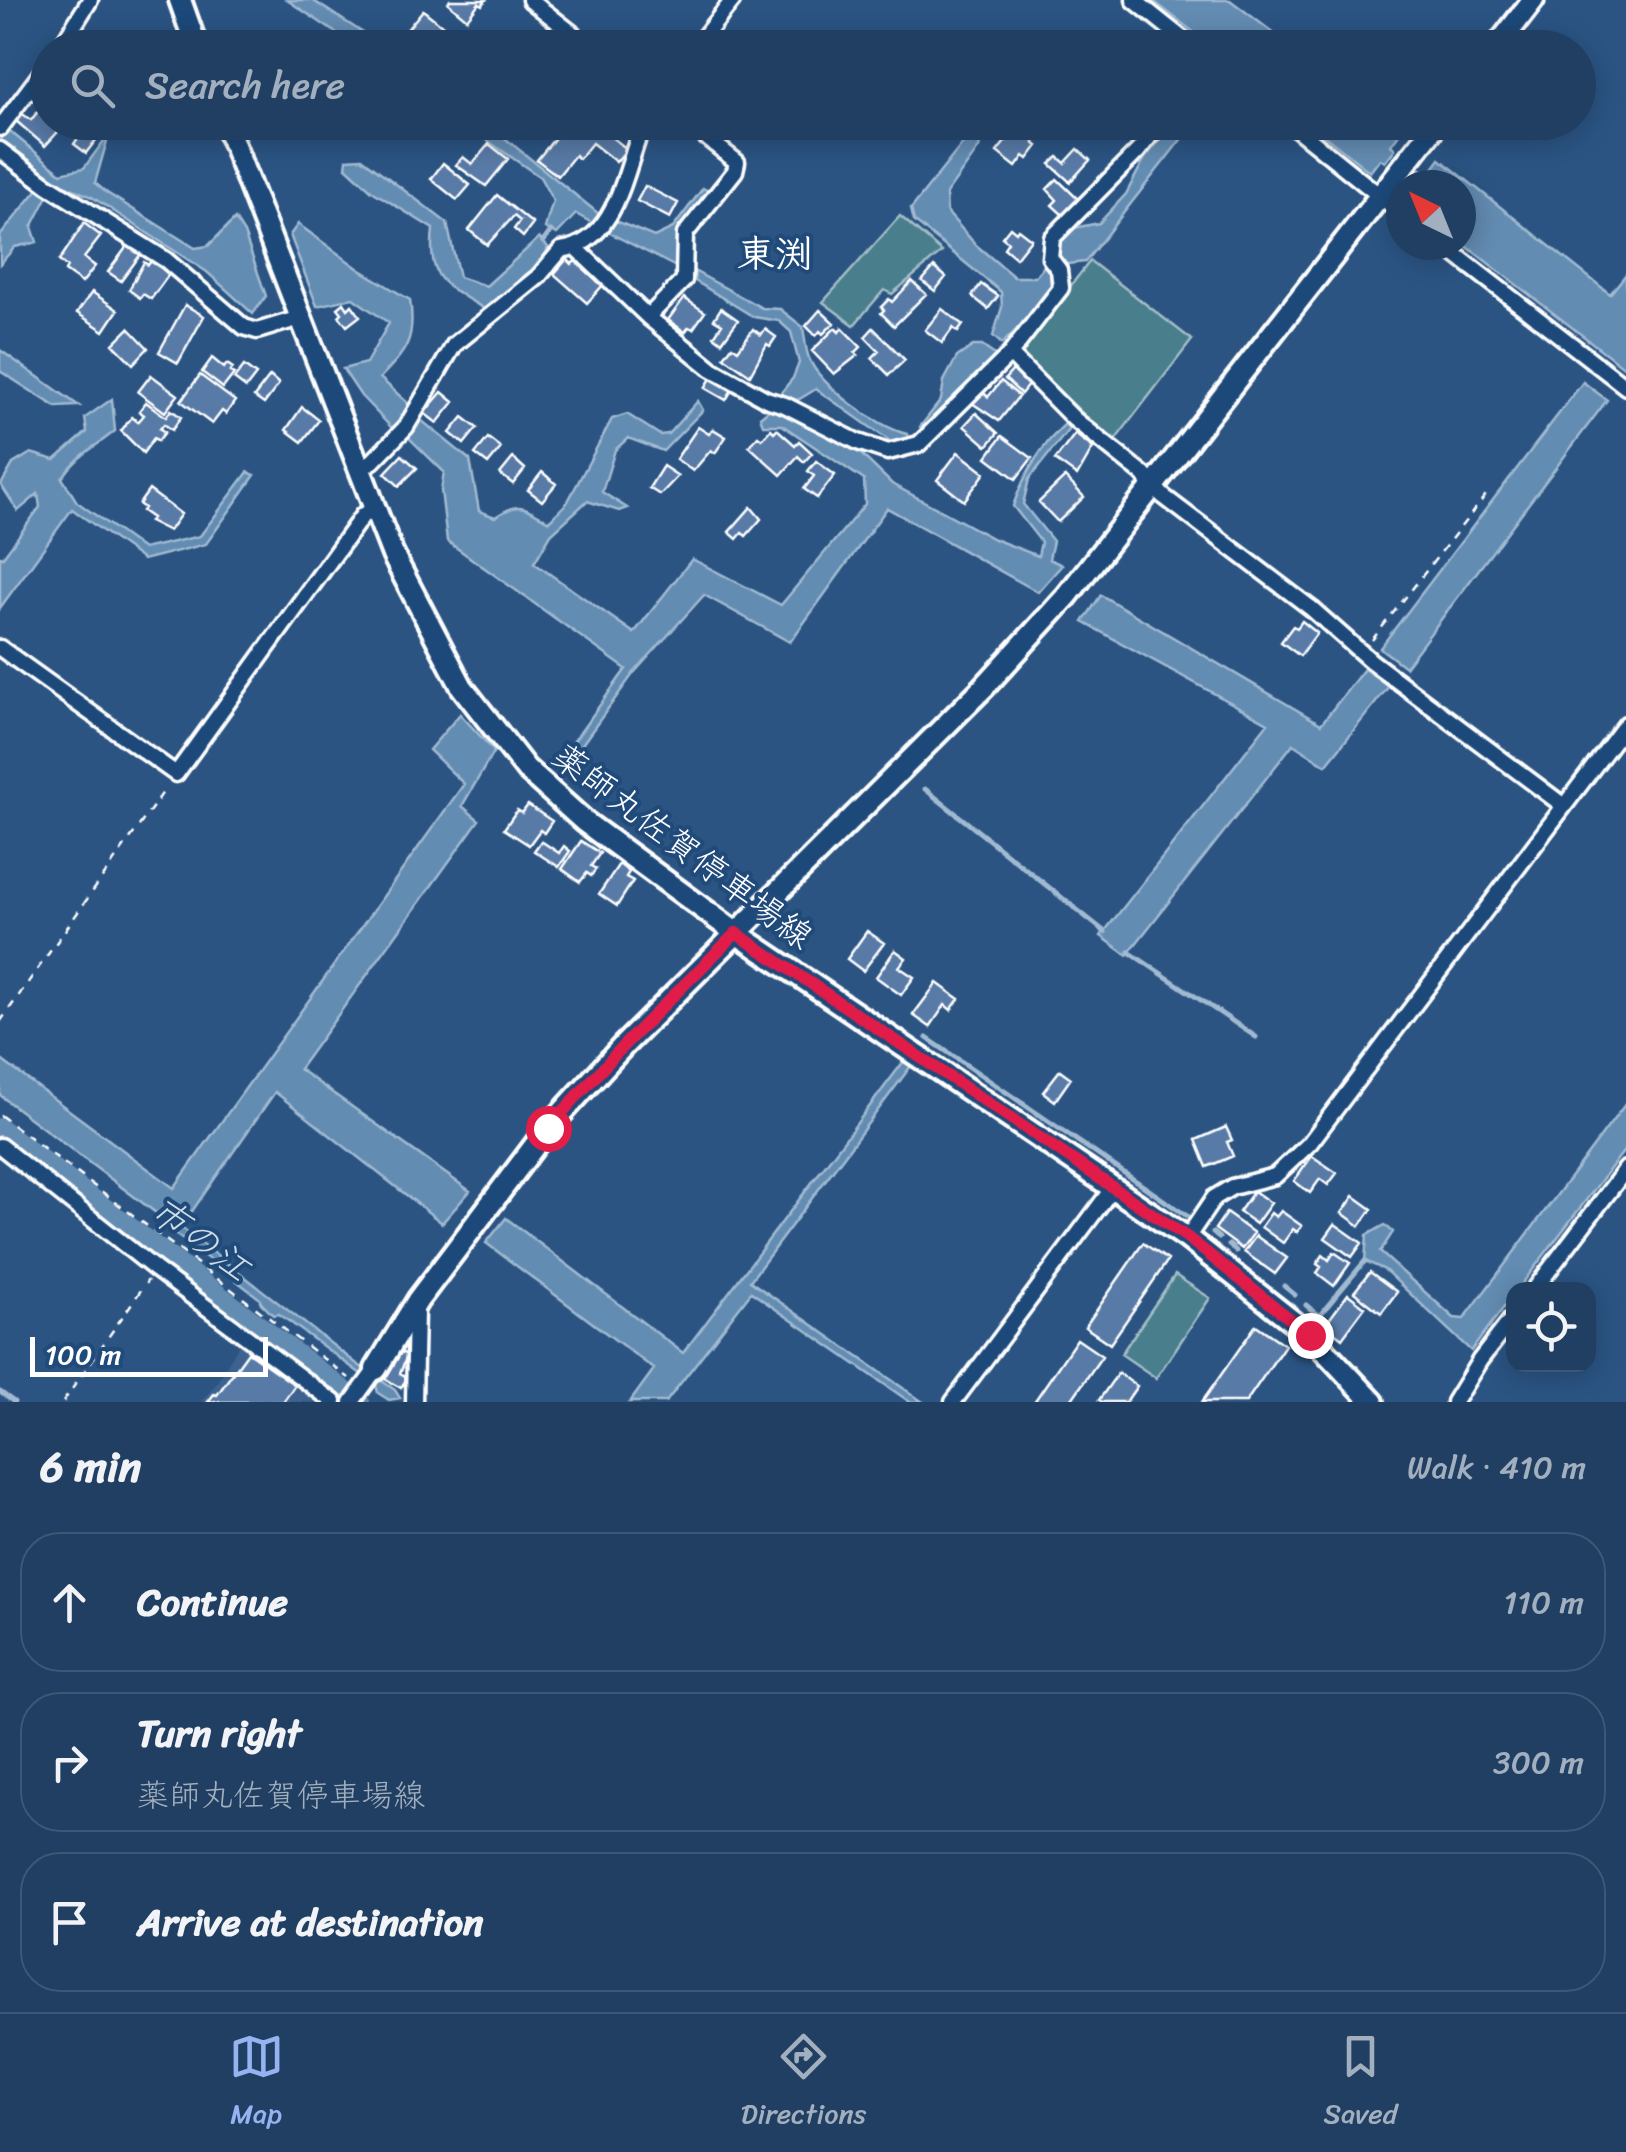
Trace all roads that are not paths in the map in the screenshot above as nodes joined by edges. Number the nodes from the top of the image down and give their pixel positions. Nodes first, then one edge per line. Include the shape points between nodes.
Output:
1 (90, 0) edge
2 (180, 0) edge
3 (530, 0) edge
4 (732, 0) edge
5 (1134, 0) edge
6 (1533, 0) edge
7 (71, 30) edge
8 (191, 30) edge
9 (569, 30) edge
10 (709, 30) edge
11 (1172, 30) edge
12 (1510, 30) edge
13 (30, 88) edge
14 (0, 128) edge
15 (232, 140) edge
16 (638, 140) edge
17 (710, 140) edge
18 (1146, 140) edge
19 (1310, 140) edge
20 (1424, 140) edge
21 (1, 151) edge
22 (1381, 197) junction
23 (1386, 201) edge
24 (576, 248) junction
25 (1462, 260) edge
26 (648, 317) junction
27 (300, 318) junction
28 (1010, 354) junction
29 (1626, 387) edge
30 (359, 470) junction
31 (1154, 486) junction
32 (374, 509) junction
33 (0, 648) edge
34 (1626, 724) edge
35 (1564, 806) junction
36 (736, 933) junction
37 (0, 1146) edge
38 (1626, 1168) edge
39 (1112, 1188) junction
40 (1188, 1238) junction
41 (1540, 1282) edge
42 (418, 1300) junction
43 (1506, 1326) edge
44 (368, 1380) joint
45 (334, 1402) edge
46 (352, 1402) edge
47 (414, 1402) edge
48 (953, 1402) edge
49 (1373, 1402) edge
50 (1454, 1402) edge

1 - 7 street
2 - 8 main road
3 - 9 street
4 - 10 street
5 - 11 street
6 - 12 main road
13 - 14 street
15 - 27 main road, 薬師丸佐賀停車場線
16 - 24 street via 623,189
17 - 26 street via 737,162 730,181 685,234 684,280
18 - 28 street via 1052,238 1061,288
19 - 22 street
20 - 22 main road
21 - 27 street via 166,260 244,327 257,331
22 - 23 street
22 - 31 main road
24 - 26 street
24 - 30 street via 561,250 454,345 409,423
25 - 29 street
26 - 28 street via 712,368 888,452 919,444
27 - 30 main road, 薬師丸佐賀停車場線
28 - 31 street
30 - 32 main road, 薬師丸佐賀停車場線
31 - 35 street
31 - 36 main road via 984,687
32 - 33 street via 176,774
32 - 36 main road, 薬師丸佐賀停車場線 via 462,687 526,769 585,822
34 - 35 street
35 - 40 street via 1309,1144 1275,1176 1214,1198
36 - 39 main road, 薬師丸佐賀停車場線
36 - 42 main road via 548,1128
37 - 45 street
38 - 41 street
39 - 40 main road, 薬師丸佐賀停車場線
39 - 48 street
40 - 49 main road, 薬師丸佐賀停車場線 via 1310,1335
42 - 44 main road
42 - 47 street
43 - 50 street
44 - 46 street

